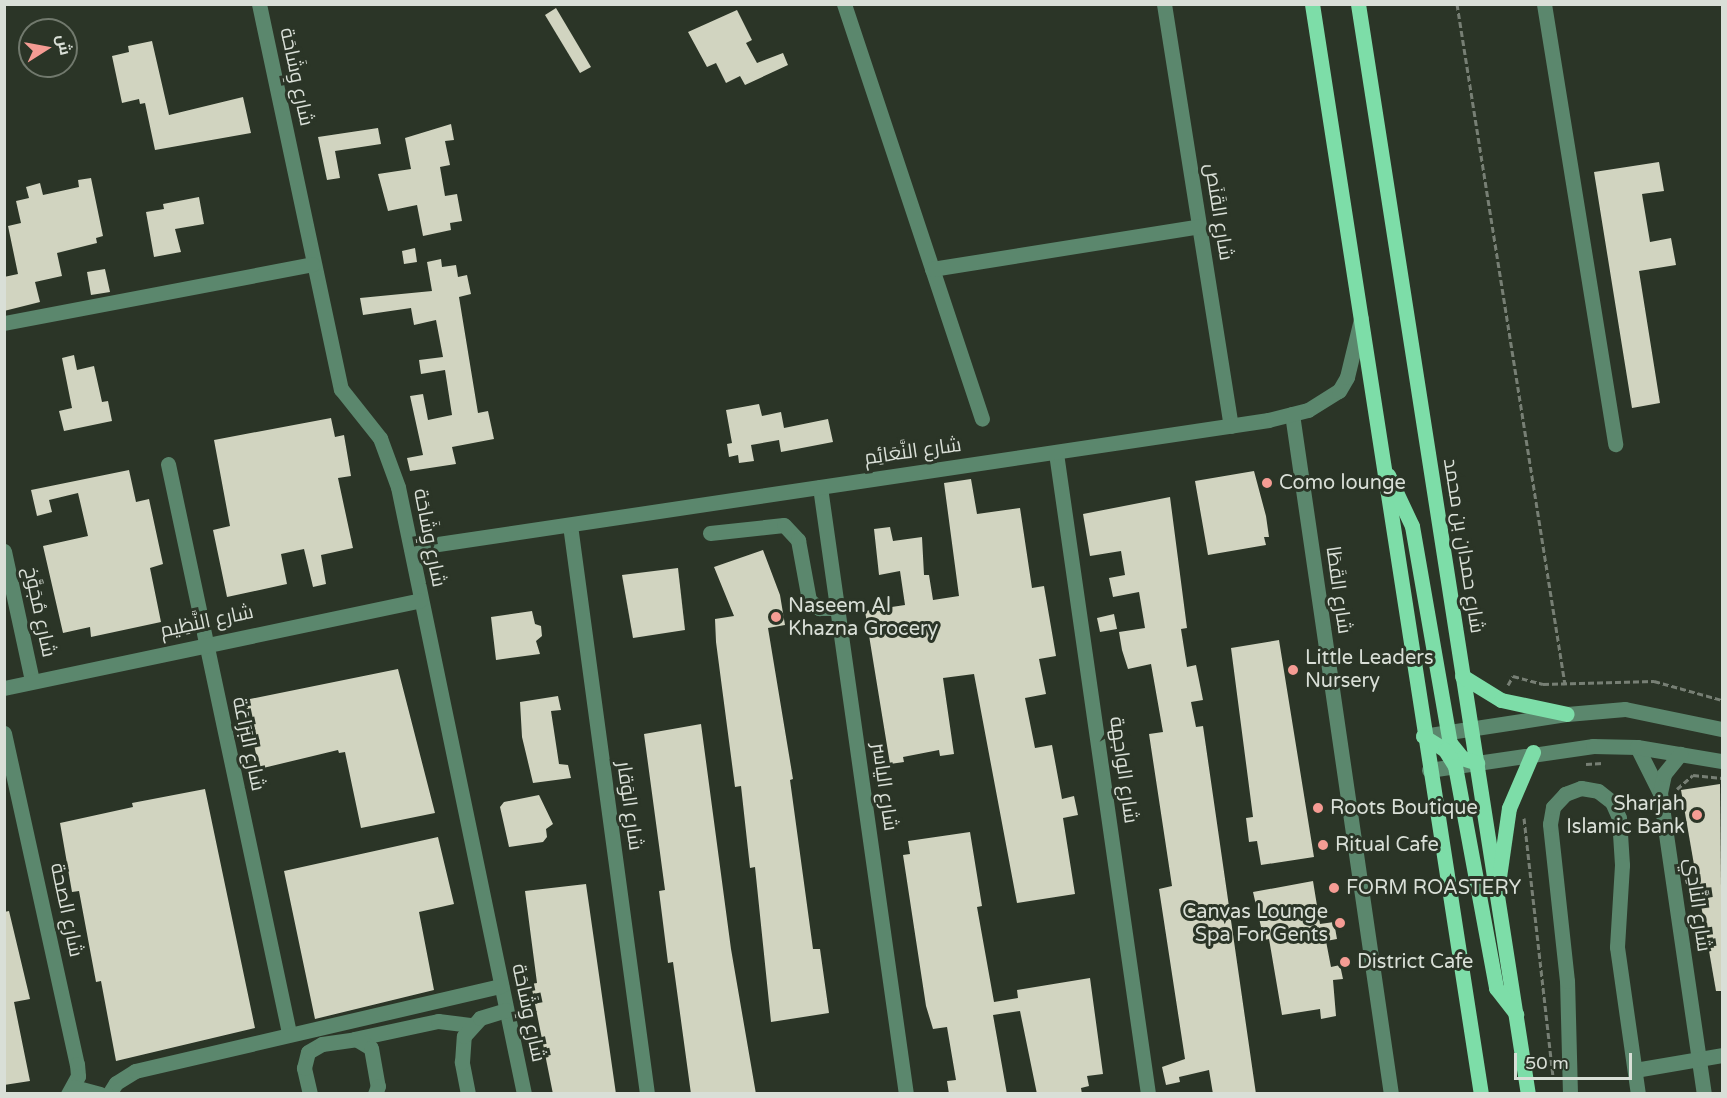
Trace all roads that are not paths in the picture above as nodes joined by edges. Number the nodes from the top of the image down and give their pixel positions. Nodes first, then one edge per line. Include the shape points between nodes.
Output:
1 (260, 4) edge
2 (844, 4) edge
3 (1164, 4) edge
4 (1312, 4) edge
5 (1358, 4) edge
6 (1544, 4) edge
7 (1199, 226) junction
8 (312, 264) junction
9 (932, 270) junction
10 (1361, 319) junction
11 (4, 323) edge
12 (1292, 414) junction
13 (982, 419) dead end
14 (1231, 426) junction
15 (1615, 444) dead end
16 (1056, 453) junction
17 (168, 464) dead end
18 (1383, 467) junction
19 (820, 487) junction
20 (570, 525) junction
21 (710, 533) dead end
22 (411, 548) junction
23 (4, 551) edge
24 (420, 600) junction
25 (837, 608) junction
26 (206, 644) junction
27 (1462, 676) junction
28 (32, 681) junction
29 (4, 688) edge
30 (1567, 714) junction
31 (1471, 729) junction
32 (1722, 729) edge
33 (1447, 732) junction
34 (4, 733) edge
35 (1423, 736) junction
36 (1637, 747) junction
37 (1533, 752) junction
38 (1680, 754) junction
39 (1722, 761) edge
40 (1477, 763) junction
41 (1455, 766) junction
42 (1429, 770) junction
43 (1660, 793) junction
44 (1497, 892) junction
45 (501, 986) junction
46 (506, 1011) junction
47 (1516, 1014) junction
48 (472, 1025) junction
49 (289, 1033) junction
50 (350, 1039) junction
51 (1722, 1055) edge
52 (1698, 1059) junction
53 (1635, 1070) junction
54 (71, 1090) edge
55 (100, 1094) edge
56 (109, 1094) edge
57 (310, 1094) edge
58 (375, 1094) edge
59 (468, 1094) edge
60 (524, 1094) edge
61 (647, 1094) edge
62 (906, 1094) edge
63 (1148, 1094) edge
64 (1390, 1094) edge
65 (1481, 1094) edge
66 (1528, 1094) edge
67 (1570, 1094) edge
68 (1638, 1094) edge
69 (1704, 1094) edge

1 - 8 street, شارع وِشَاحَة
2 - 9 street
3 - 7 street, شارع القَنَص
4 - 10 main road
5 - 27 main road, شارع حمدان بن محمد
6 - 15 street
7 - 9 street
7 - 14 street, شارع القَنَص
8 - 11 street
8 - 22 street, شارع وِشَاحَة via 341,389 383,446 398,487
9 - 13 street
10 - 12 street, شارع النَّعَائِم via 1347,377 1339,391 1326,402
10 - 18 main road
12 - 14 street, شارع النَّعَائِم
12 - 64 street, شارع القَطَا
14 - 16 street, شارع النَّعَائِم
16 - 19 street, شارع النَّعَائِم
16 - 63 street, شارع الواجهة
17 - 26 street, شارع البَرَاعَة
18 - 33 main road via 1412,526
18 - 35 main road
19 - 20 street, شارع النَّعَائِم
19 - 25 street, شارع الياسر
20 - 22 street, شارع النَّعَائِم
20 - 61 street, شارع الوَقار
21 - 25 street via 784,525 798,540 809,600 819,608
22 - 24 street, شارع وِشَاحَة
23 - 28 street, شارع مُجَوَّخ
24 - 26 street, شارع النَّظِيم
24 - 45 street, شارع وِشَاحَة
25 - 62 street, شارع الياسر
26 - 28 street, شارع النَّظِيم
26 - 49 street, شارع البَرَاعَة
27 - 30 main road via 1502,700
27 - 31 main road, شارع حمدان بن محمد
28 - 29 street, شارع النَّظِيم
30 - 31 street
30 - 32 street via 1643,710
31 - 33 street
31 - 40 main road, شارع حمدان بن محمد
33 - 35 street
33 - 40 main road via 1455,752
34 - 54 street, شارع الصحة via 77,1064
35 - 41 main road via 1445,750
35 - 42 main road
36 - 37 street via 1593,746
36 - 38 street
36 - 43 street, شارع النَّادِي
37 - 40 street
37 - 44 main road via 1509,808
38 - 39 street
38 - 43 street, شارع النَّادِي via 1664,774
40 - 41 street
40 - 44 main road, شارع حمدان بن محمد
41 - 42 street
41 - 47 main road via 1496,988
42 - 65 main road
43 - 52 street, شارع النَّادِي
44 - 47 main road, شارع حمدان بن محمد
45 - 46 street, شارع وِشَاحَة
45 - 49 street
46 - 48 street via 480,1018
46 - 60 street, شارع وِشَاحَة
47 - 66 main road, شارع حمدان بن محمد
48 - 50 street via 438,1021
48 - 59 street via 461,1048
49 - 56 street via 135,1071 116,1083
50 - 57 street via 317,1046 308,1052 304,1068
50 - 58 street via 362,1041 370,1048 378,1086
51 - 52 street
52 - 53 street
52 - 69 street, شارع النَّادِي
53 - 67 street via 1617,947 1622,865 1619,818 1612,802 1598,791 1581,788 1564,794 1553,807 1550,824 1567,989
53 - 68 street
54 - 55 street

